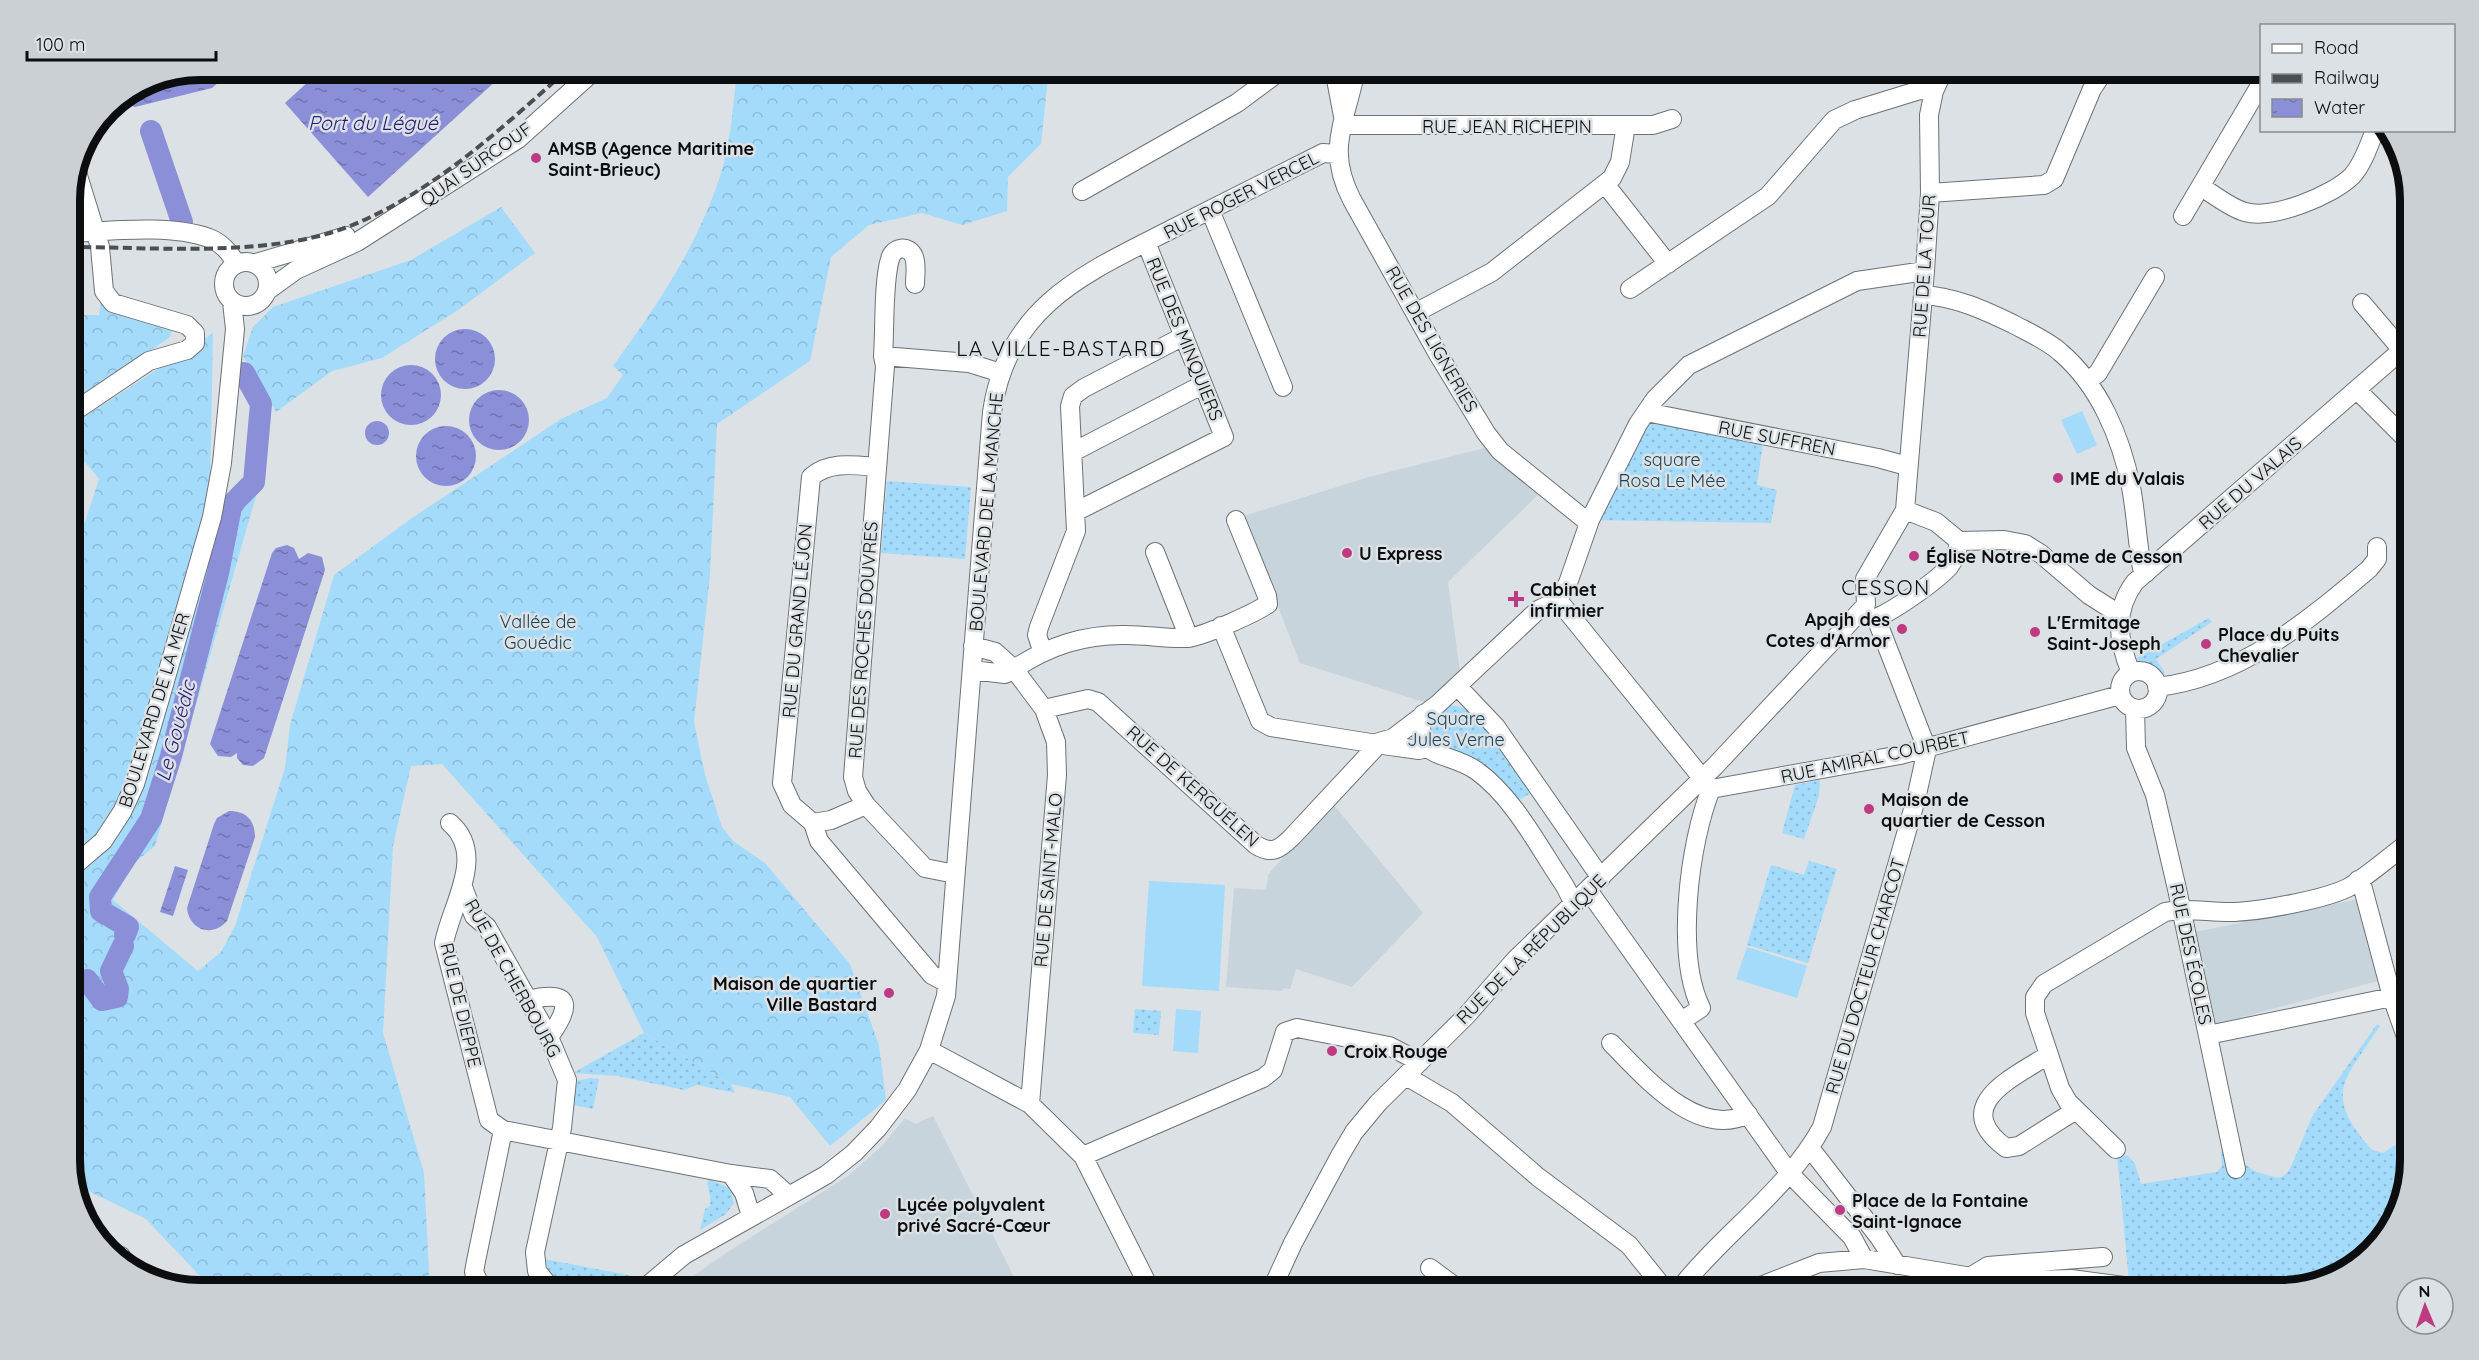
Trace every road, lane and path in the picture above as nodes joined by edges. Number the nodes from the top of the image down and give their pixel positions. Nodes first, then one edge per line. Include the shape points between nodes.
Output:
1 (585, 80) edge
2 (1268, 80) edge
3 (1336, 80) edge
4 (1353, 80) edge
5 (1939, 80) edge
6 (2098, 80) edge
7 (2260, 85) edge
8 (1934, 91) junction
9 (1672, 119) dead end
10 (1343, 121) junction
11 (1626, 125) junction
12 (2374, 132) edge
13 (1336, 154) junction
14 (1605, 184) junction
15 (81, 185) edge
16 (2201, 187) junction
17 (1082, 190) dead end
18 (1930, 193) junction
19 (1210, 210) junction
20 (2184, 216) dead end
21 (378, 228) junction
22 (95, 232) junction
23 (80, 233) edge
24 (1146, 242) junction
25 (236, 263) junction
26 (256, 263) junction
27 (1668, 264) junction
28 (1925, 271) junction
29 (2155, 277) dead end
30 (915, 284) dead end
31 (1630, 289) dead end
32 (1923, 295) junction
33 (262, 298) junction
34 (232, 302) junction
35 (2362, 303) dead end
36 (1414, 314) junction
37 (1184, 336) junction
38 (2399, 340) edge
39 (2399, 353) edge
40 (233, 354) junction
41 (883, 356) junction
42 (1001, 373) junction
43 (2088, 381) junction
44 (1202, 385) junction
45 (1283, 387) dead end
46 (2357, 390) junction
47 (80, 408) edge
48 (1647, 412) junction
49 (2399, 432) edge
50 (1073, 452) junction
51 (1907, 466) junction
52 (877, 467) junction
53 (1905, 510) junction
54 (1077, 511) junction
55 (1236, 519) dead end
56 (1589, 523) junction
57 (1959, 541) junction
58 (2377, 547) dead end
59 (1155, 552) dead end
60 (2146, 573) junction
61 (1558, 600) junction
62 (2119, 614) junction
63 (1868, 616) junction
64 (1221, 626) junction
65 (1189, 638) junction
66 (974, 646) junction
67 (1042, 651) junction
68 (1014, 669) junction
69 (972, 670) junction
70 (2131, 673) junction
71 (1458, 687) junction
72 (2157, 687) junction
73 (2120, 695) junction
74 (1044, 709) junction
75 (2135, 709) junction
76 (1423, 714) junction
77 (1376, 742) junction
78 (1426, 748) junction
79 (1927, 749) junction
80 (1707, 784) junction
81 (1542, 793) junction
82 (866, 805) junction
83 (1514, 812) junction
84 (450, 823) dead end
85 (813, 823) junction
86 (2400, 849) edge
87 (80, 861) edge
88 (955, 874) junction
89 (2358, 880) junction
90 (1594, 884) junction
91 (463, 886) junction
92 (1575, 903) junction
93 (2181, 908) junction
94 (947, 983) junction
95 (2392, 997) junction
96 (528, 1000) junction
97 (2400, 1019) edge
98 (1683, 1020) junction
99 (2208, 1035) junction
100 (549, 1037) junction
101 (1611, 1043) dead end
102 (929, 1050) junction
103 (2048, 1055) junction
104 (1420, 1062) junction
105 (1406, 1076) junction
106 (1030, 1104) junction
107 (2076, 1110) junction
108 (1748, 1114) junction
109 (503, 1130) junction
110 (559, 1141) junction
111 (1810, 1148) junction
112 (2116, 1149) dead end
113 (1083, 1156) junction
114 (2236, 1169) dead end
115 (731, 1174) junction
116 (1790, 1174) junction
117 (788, 1195) junction
118 (751, 1216) junction
119 (2103, 1257) dead end
120 (1864, 1259) junction
121 (1897, 1265) junction
122 (1430, 1268) dead end
123 (1968, 1278) junction
124 (478, 1280) edge
125 (544, 1280) edge
126 (654, 1280) edge
127 (1145, 1280) edge
128 (1276, 1280) edge
129 (1446, 1280) edge
130 (1657, 1280) edge
131 (1687, 1280) edge
132 (1776, 1280) edge
133 (1987, 1280) edge

1 - 21 street, QUAI SURCOUF via 518,139
2 - 17 street via 1237,103
3 - 10 street, RUE DES LIGNERIES
4 - 10 street, RUE DES LIGNERIES
5 - 8 street, RUE DE LA TOUR
6 - 18 street via 2054,179 2044,185
7 - 16 street
8 - 18 street, RUE DE LA TOUR via 1929,115
8 - 27 street via 1920,90 1834,120 1768,196
9 - 11 street, RUE JEAN RICHEPIN via 1653,125
10 - 11 street, RUE JEAN RICHEPIN
10 - 13 street, RUE DES LIGNERIES
11 - 14 street via 1620,162
12 - 16 street via 2353,175 2337,188 2285,210 2245,212
13 - 19 street, RUE ROGER VERCEL via 1323,153
13 - 36 street, RUE DES LIGNERIES via 1342,182
14 - 27 street
14 - 36 street via 1492,272
15 - 22 street
16 - 20 street
18 - 28 street, RUE DE LA TOUR
19 - 24 street, RUE ROGER VERCEL
19 - 45 street
21 - 26 street, QUAI SURCOUF
21 - 33 street, QUAI SURCOUF via 357,243 296,270
22 - 23 street
22 - 25 street via 184,233 210,239 226,249
22 - 47 street via 104,291 113,303 187,325 195,333 195,344 149,361
24 - 37 street, RUE DES MINQUIERS
24 - 42 street, BOULEVARD DE LA MANCHE via 1081,276 1056,295 1026,328
25 - 26 street
25 - 34 street via 228,269 223,286
26 - 33 street via 267,275
27 - 31 street
28 - 32 street, RUE DE LA TOUR
28 - 48 street via 1857,281 1689,365
29 - 43 street via 2098,373
30 - 41 street, RUE DES ROCHES DOUVRES via 910,251 895,250 890,258
32 - 43 street via 1974,305 2019,327 2059,350
32 - 51 street, RUE DE LA TOUR
33 - 34 street via 240,306
33 - 40 street, BOULEVARD DE LA MER
34 - 40 street, BOULEVARD DE LA MER
35 - 38 street
36 - 56 street, RUE DES LIGNERIES via 1500,451
37 - 44 street, RUE DES MINQUIERS
37 - 50 street via 1073,396
39 - 46 street, RUE DU VALAIS
40 - 87 street, BOULEVARD DE LA MER via 222,463 212,517 135,784 123,812 103,841
41 - 42 street via 969,363
41 - 52 street, RUE DES ROCHES DOUVRES
42 - 66 street, BOULEVARD DE LA MANCHE via 992,412
43 - 60 street via 2122,453
44 - 50 street
44 - 54 street, RUE DES MINQUIERS via 1224,436
46 - 49 street
46 - 60 street, RUE DU VALAIS
48 - 51 street, RUE SUFFREN
48 - 56 street
50 - 54 street
51 - 53 street
52 - 82 street, RUE DES ROCHES DOUVRES via 853,777
52 - 85 street, RUE DU GRAND LÉJON via 833,466 818,470 811,477 782,783 792,805
53 - 57 street via 1936,522
53 - 63 street via 1865,579
54 - 67 street via 1076,531 1037,635
55 - 64 street via 1268,604
56 - 61 street
57 - 62 street via 2004,540 2025,544
57 - 63 street, RUE DE LA RÉPUBLIQUE via 1958,552 1949,567 1889,613
58 - 72 street via 2377,559 2368,569 2299,626 2256,653 2206,676
59 - 65 street
60 - 62 street, RUE DU VALAIS via 2127,593
61 - 71 street via 1538,610
61 - 80 street
62 - 70 street via 2120,640
63 - 79 street
63 - 80 street, RUE DE LA RÉPUBLIQUE
64 - 65 street
64 - 77 street via 1260,721 1271,727
65 - 67 street via 1102,635
66 - 68 street, RUE DE SAINT-MALO via 995,652
66 - 69 street, BOULEVARD DE LA MANCHE
67 - 68 street
68 - 69 street via 1005,674
68 - 74 street, RUE DE SAINT-MALO
69 - 88 street, BOULEVARD DE LA MANCHE
70 - 72 street via 2147,674
70 - 73 street via 2123,680
71 - 76 street
71 - 81 street via 1496,727
72 - 75 street via 2152,704
73 - 75 street
73 - 79 street, RUE AMIRAL COURBET
74 - 77 street, RUE DE KERGUÉLEN via 1088,699 1098,702 1256,845 1272,851 1292,837 1374,749
74 - 106 street, RUE DE SAINT-MALO via 1056,742 1057,775
75 - 93 street, RUE DES ÉCOLES via 2136,748 2155,795
76 - 77 street via 1393,738
76 - 78 street via 1419,734
77 - 78 street
78 - 83 street via 1477,771
79 - 80 street, RUE AMIRAL COURBET
79 - 111 street, RUE DU DOCTEUR CHARCOT via 1825,1116
80 - 90 street, RUE DE LA RÉPUBLIQUE
80 - 98 street via 1686,934 1689,977 1701,1008
81 - 83 street
81 - 90 street
82 - 85 street
82 - 88 street, RUE DES ROCHES DOUVRES via 925,868
83 - 92 street
84 - 91 street, RUE DE DIEPPE via 459,831 466,849
85 - 94 street via 819,841 932,975
86 - 89 street
88 - 94 street, BOULEVARD DE LA MANCHE
89 - 93 street via 2330,895 2236,912
89 - 95 street
90 - 92 street, RUE DE LA RÉPUBLIQUE
90 - 98 street
91 - 96 street, RUE DE CHERBOURG via 474,916 487,927
91 - 109 street, RUE DE DIEPPE via 444,943 489,1120
92 - 104 street, RUE DE LA RÉPUBLIQUE via 1515,960
93 - 99 street, RUE DES ÉCOLES
93 - 103 street via 2165,912 2044,984 2035,997 2035,1013
94 - 102 street, BOULEVARD DE LA MANCHE
95 - 97 street
95 - 99 street, RUE DES ÉCOLES
96 - 100 street, RUE DE CHERBOURG
96 - 100 street via 550,995 565,1006 564,1016
98 - 108 street
99 - 114 street
100 - 110 street, RUE DE CHERBOURG via 567,1080
101 - 108 street via 1658,1091 1680,1107 1724,1121
102 - 106 street
102 - 117 street, BOULEVARD DE LA MANCHE via 897,1104 862,1145 826,1175
103 - 107 street via 2060,1088
103 - 107 street via 1990,1094 1982,1107 1984,1120 2006,1148 2019,1146
104 - 105 street, RUE DE LA RÉPUBLIQUE
104 - 113 street via 1389,1046 1297,1028 1285,1032 1273,1070 1263,1078
105 - 128 street, RUE DE LA RÉPUBLIQUE via 1354,1132
105 - 130 street via 1452,1103 1538,1177 1629,1245
106 - 113 street
107 - 112 street
108 - 116 street
109 - 110 street
109 - 124 street via 474,1272
110 - 115 street
110 - 125 street, RUE DE CHERBOURG via 535,1252 537,1271
111 - 116 street, RUE DU DOCTEUR CHARCOT
111 - 121 street
113 - 127 street
115 - 117 street via 770,1179
115 - 118 street via 744,1193
116 - 120 street via 1852,1237
116 - 131 street, RUE DU DOCTEUR CHARCOT
117 - 118 street, BOULEVARD DE LA MANCHE
118 - 126 street, BOULEVARD DE LA MANCHE via 684,1255
119 - 123 street via 1988,1266
120 - 121 street
120 - 132 street via 1819,1263
121 - 123 street
122 - 129 street
123 - 133 street

